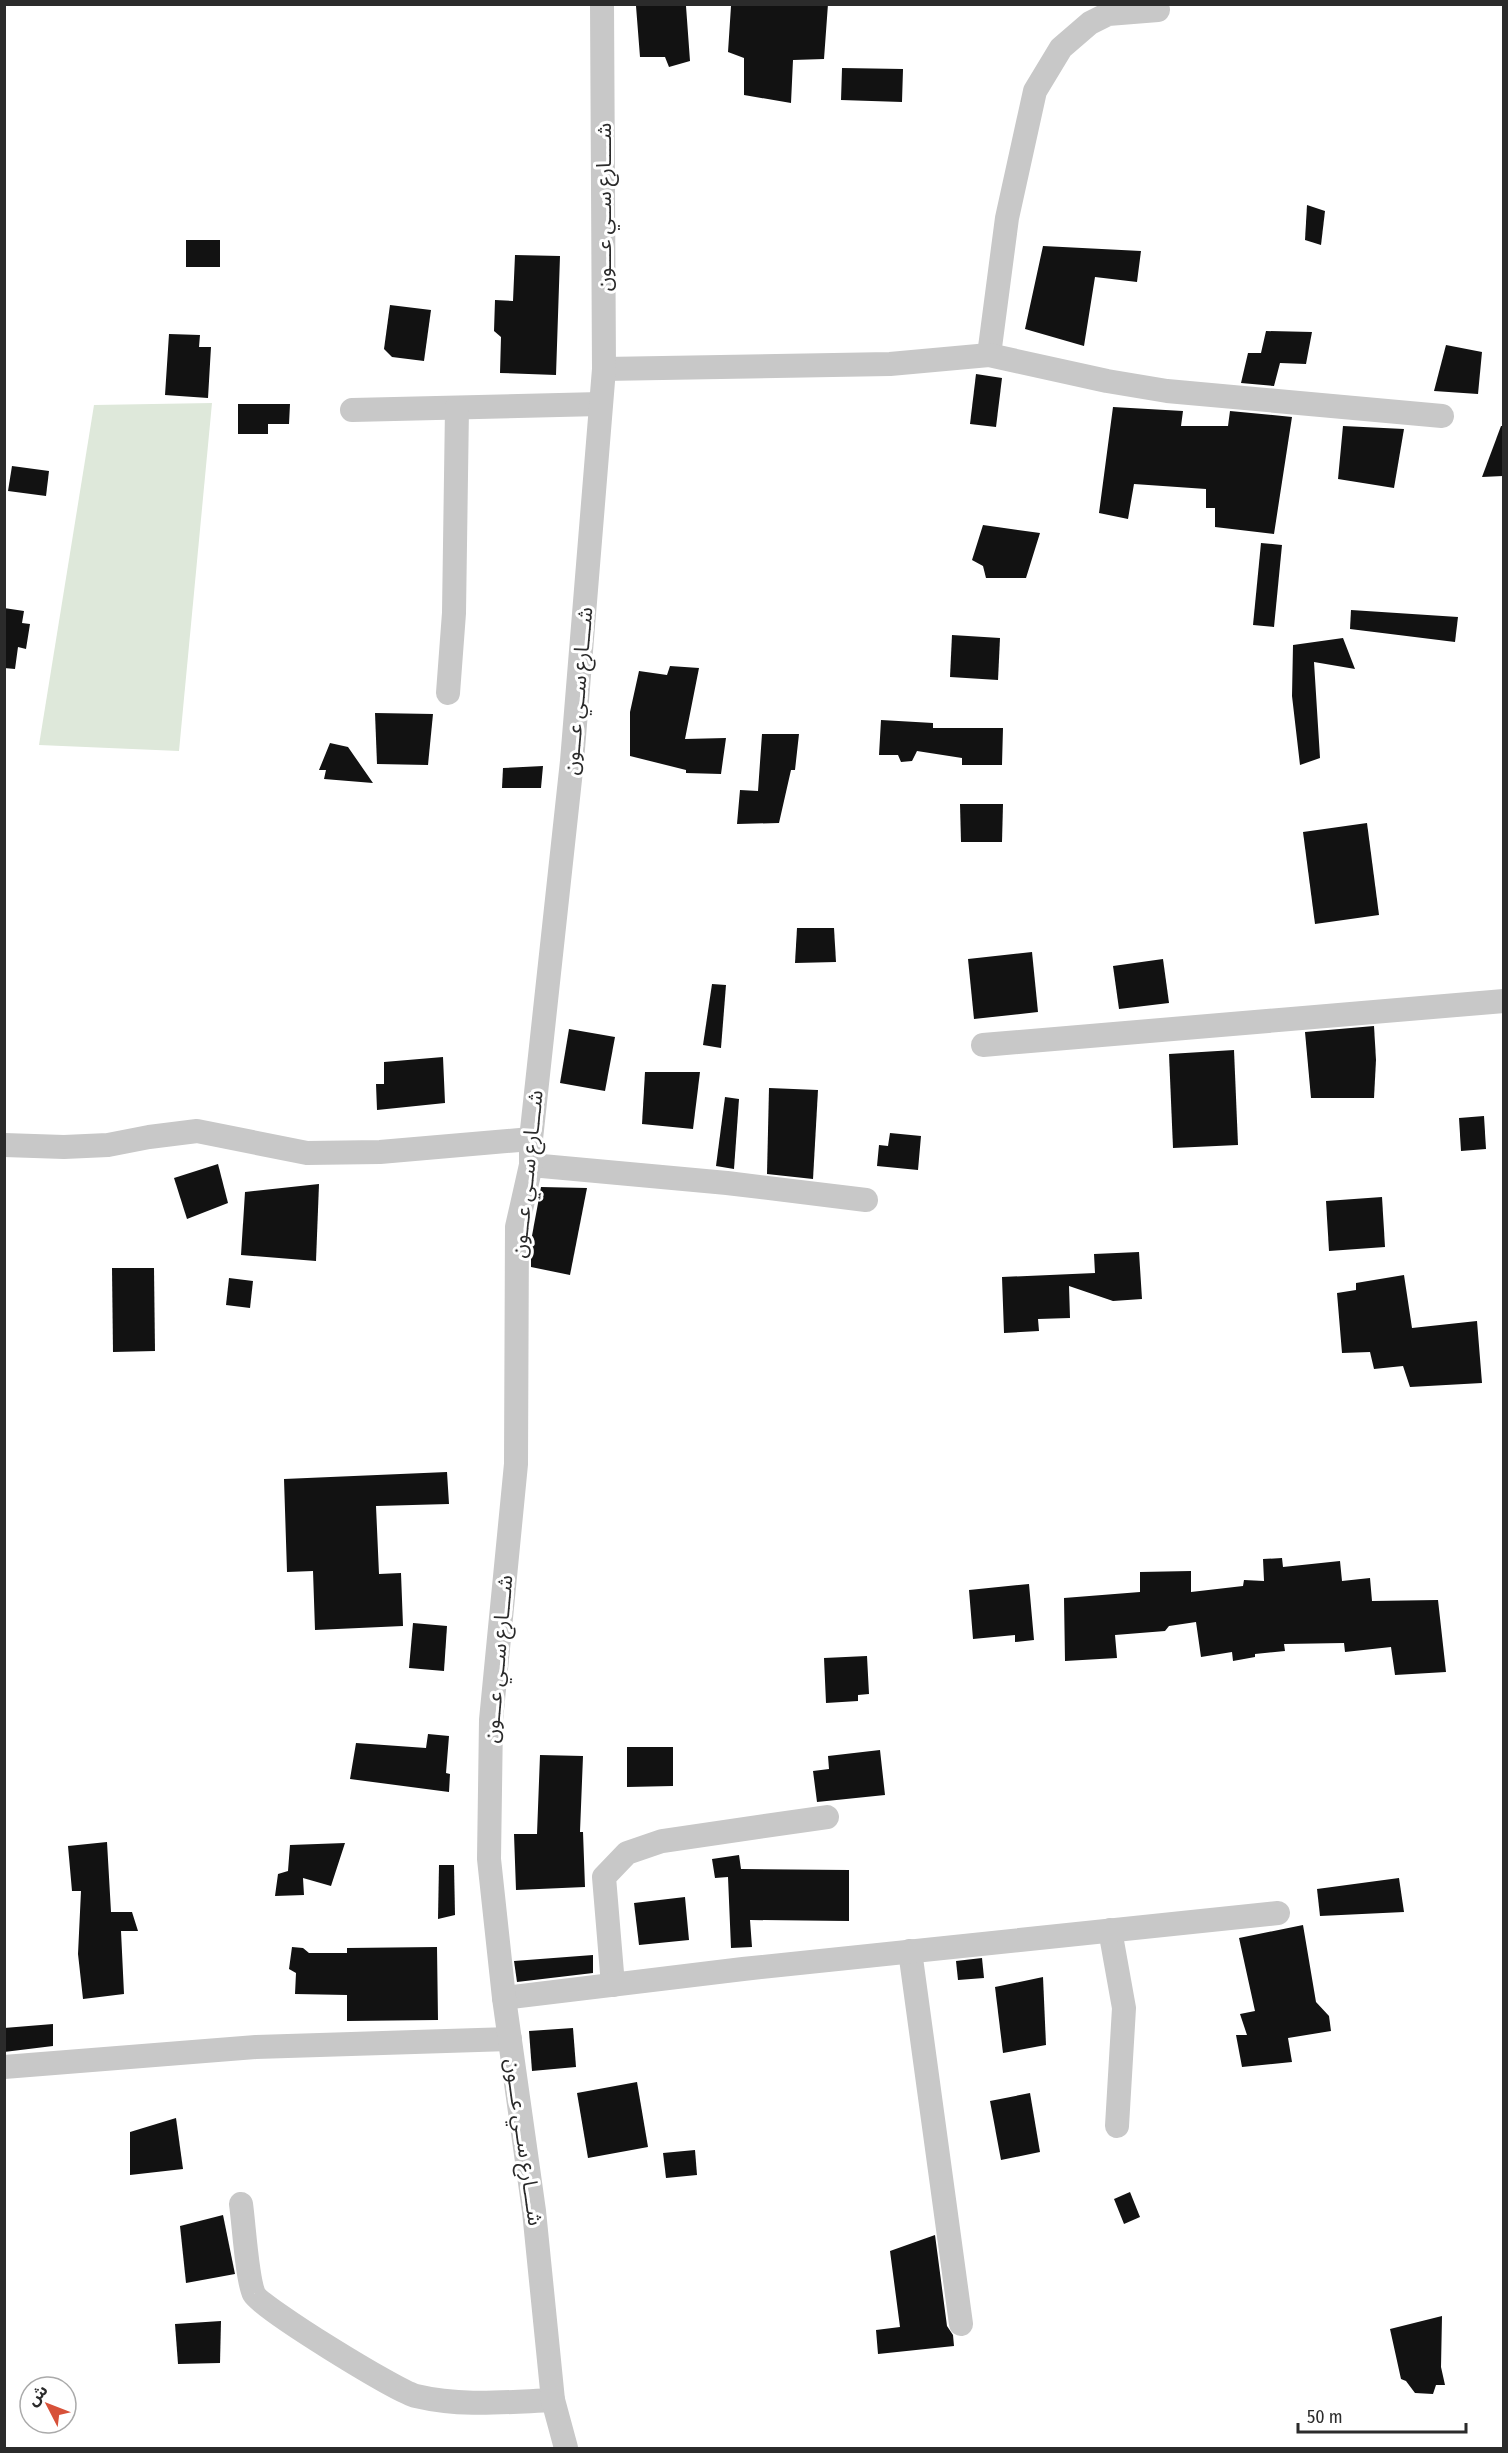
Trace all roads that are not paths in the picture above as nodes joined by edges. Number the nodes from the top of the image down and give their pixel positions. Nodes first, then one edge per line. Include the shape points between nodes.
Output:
1 (602, 4) edge
2 (1158, 10) dead end
3 (990, 355) junction
4 (604, 369) junction
5 (600, 404) junction
6 (457, 408) junction
7 (352, 410) dead end
8 (1442, 416) dead end
9 (448, 693) dead end
10 (1503, 1001) edge
11 (983, 1045) dead end
12 (531, 1139) junction
13 (4, 1145) edge
14 (531, 1165) junction
15 (866, 1200) dead end
16 (826, 1817) dead end
17 (1278, 1913) dead end
18 (1110, 1930) junction
19 (910, 1951) junction
20 (613, 1985) junction
21 (504, 1998) junction
22 (510, 2039) junction
23 (4, 2067) edge
24 (1117, 2126) dead end
25 (241, 2204) dead end
26 (962, 2324) dead end
27 (553, 2400) junction
28 (566, 2448) edge

1 - 4 street, شــــارع ســي عـــون
2 - 3 street via 1108,14 1089,23 1061,48 1035,91 1007,218
3 - 4 street via 890,364
3 - 8 street via 1167,391
4 - 5 street, شــــارع ســي عـــون
5 - 6 street
5 - 12 street, شــــارع ســي عـــون via 572,761
6 - 7 street
6 - 9 street via 454,613
10 - 11 street
12 - 13 street via 380,1152 308,1153 197,1131 108,1145
12 - 14 street, شــــارع ســي عـــون
14 - 15 street
14 - 21 street, شــــارع ســي عـــون via 517,1227 516,1464 491,1720 489,1859
16 - 20 street via 662,1841 627,1853 604,1877
17 - 18 street
18 - 19 street
18 - 24 street via 1124,2008
19 - 20 street
19 - 26 street
20 - 21 street
21 - 22 street, شــــارع ســي عـــون
22 - 23 street via 256,2047
22 - 27 street, شــــارع ســي عـــون via 534,2211
25 - 27 street via 255,2296 299,2330 413,2396 467,2404
27 - 28 street, شــــارع ســي عـــون

